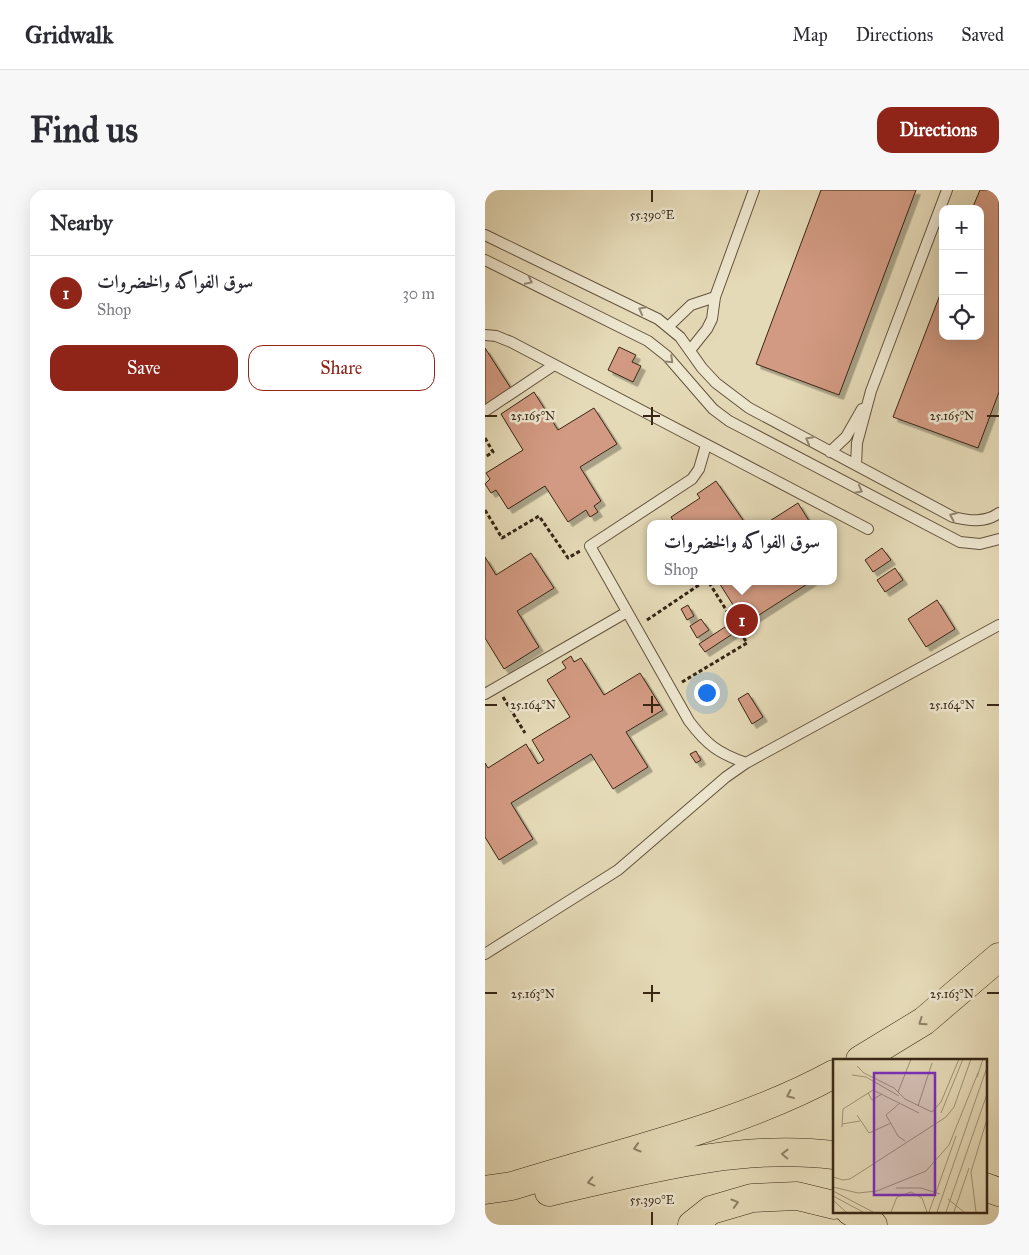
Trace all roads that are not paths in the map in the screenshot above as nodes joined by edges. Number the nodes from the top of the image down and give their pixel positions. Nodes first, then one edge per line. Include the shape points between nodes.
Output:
1 (754, 190) edge
2 (947, 190) edge
3 (485, 235) edge
4 (485, 260) edge
5 (715, 297) junction
6 (669, 328) junction
7 (485, 335) edge
8 (691, 349) junction
9 (554, 365) junction
10 (871, 391) junction
11 (485, 411) edge
12 (705, 445) junction
13 (830, 452) junction
14 (856, 466) junction
15 (999, 513) edge
16 (868, 529) dead end
17 (999, 539) edge
18 (627, 612) junction
19 (999, 625) edge
20 (485, 694) edge
21 (746, 763) junction
22 (485, 954) edge
23 (999, 957) edge
24 (862, 1059) edge
25 (833, 1074) edge
26 (833, 1155) edge
27 (987, 1188) edge
28 (485, 1190) edge
29 (999, 1192) edge
30 (833, 1204) edge
31 (485, 1206) edge
32 (852, 1212) edge
33 (692, 1225) edge
34 (873, 1225) edge

1 - 5 lane
2 - 10 lane
6 -> 3 lane via 639,308
4 -> 17 lane via 648,341 684,374 713,409 735,425 954,539 980,544
5 - 6 lane via 691,305
5 - 8 lane via 712,319
6 - 8 lane
7 - 9 lane via 503,339
13 -> 8 lane via 732,396 702,368
9 - 11 lane
9 - 12 lane
10 - 13 lane via 853,427
10 - 14 lane via 857,443
12 - 16 lane
12 - 18 lane via 702,463 692,479 590,546
13 - 14 lane
15 -> 14 lane via 981,520 953,517
18 - 20 lane
18 - 21 lane via 703,741 723,755
19 - 21 lane
21 - 22 lane via 726,776 618,870
23 -> 24 highway via 924,1021
25 -> 28 highway via 725,1120 512,1186
26 -> 31 highway via 769,1154 709,1158
27 - 29 highway
33 -> 30 highway via 711,1210 752,1198 797,1196
32 - 34 highway

